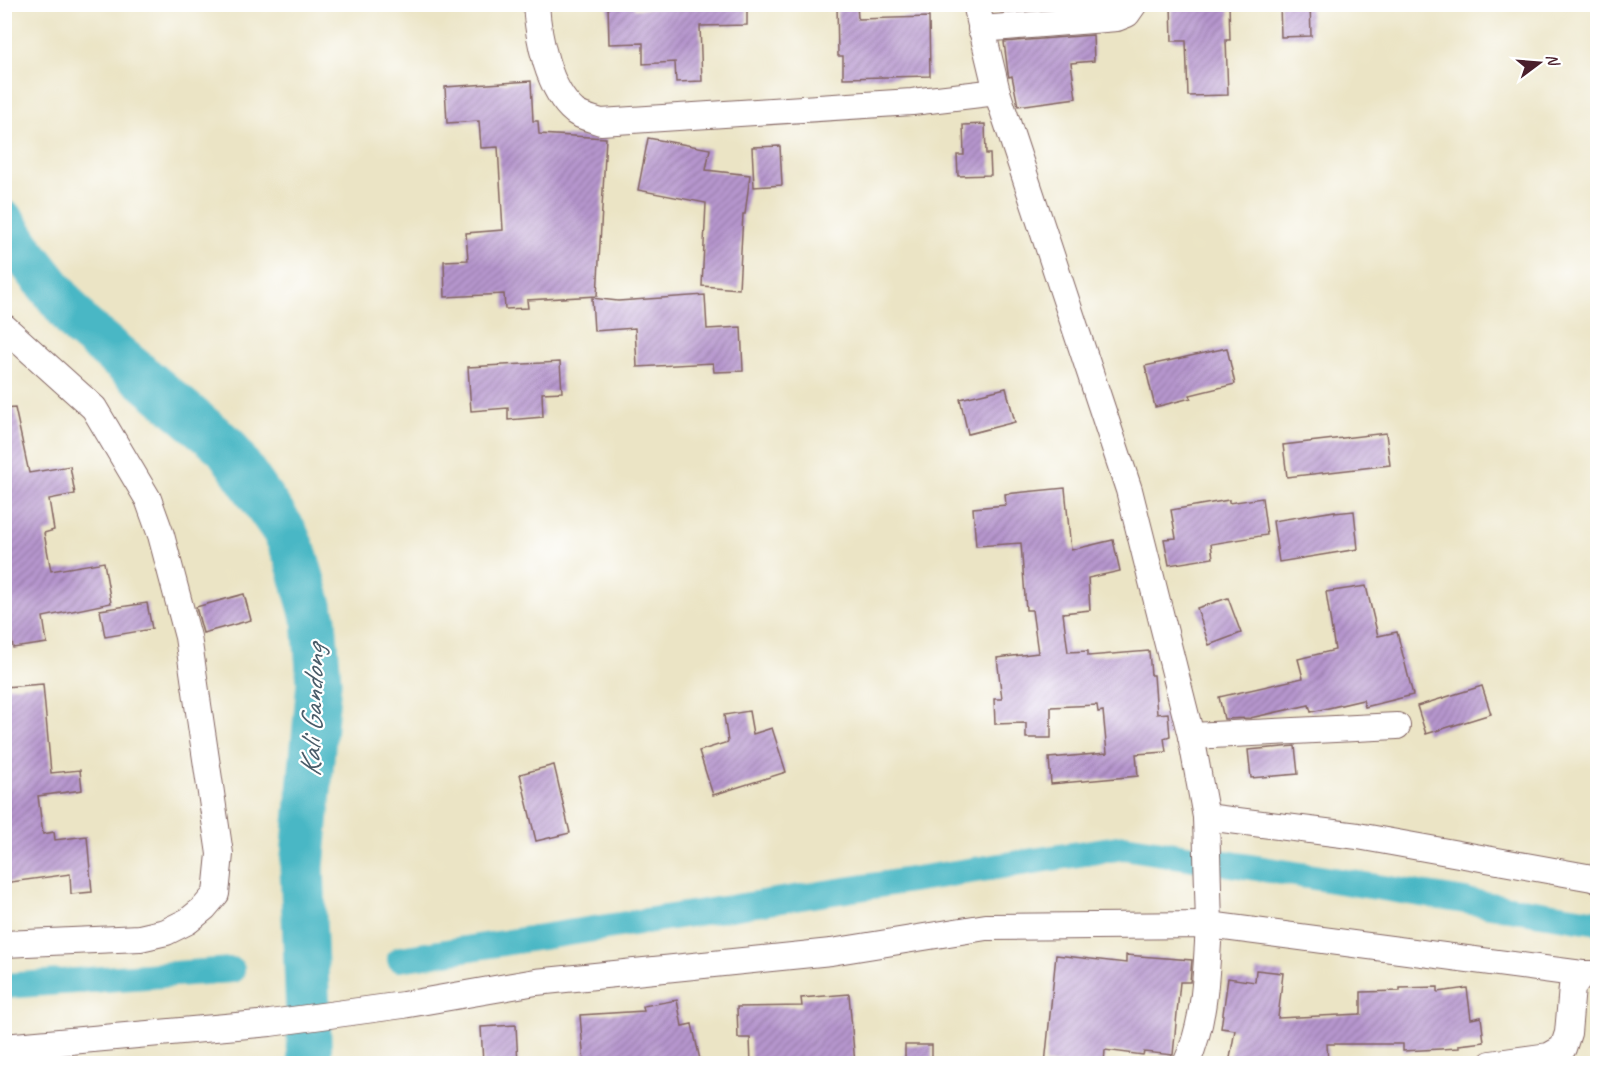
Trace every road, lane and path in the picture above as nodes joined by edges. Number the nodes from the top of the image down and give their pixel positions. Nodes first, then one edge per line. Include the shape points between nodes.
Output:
1 (536, 4) edge
2 (1134, 4) edge
3 (978, 17) edge
4 (997, 92) junction
5 (4, 327) edge
6 (1397, 726) dead end
7 (1191, 736) junction
8 (1206, 829) junction
9 (1598, 879) edge
10 (1209, 925) junction
11 (4, 944) edge
12 (1590, 974) edge
13 (4, 1047) edge
14 (1496, 1063) edge
15 (1186, 1064) edge
16 (1491, 1064) edge

1 - 4 street via 537,28 549,72 561,97 576,113 601,122 912,102
2 - 3 street via 1117,18
3 - 4 street
4 - 7 street via 1129,490
5 - 11 street via 93,408 148,499 188,637 220,854 216,894 189,921 166,932 140,938
6 - 7 street
7 - 8 street
8 - 9 street via 1358,836
8 - 10 street
10 - 12 street
10 - 13 street via 986,927 831,952 536,982 270,1023
10 - 15 street via 1204,1001 1195,1045
12 - 14 street via 1572,987 1563,1048 1549,1056
14 - 16 street

